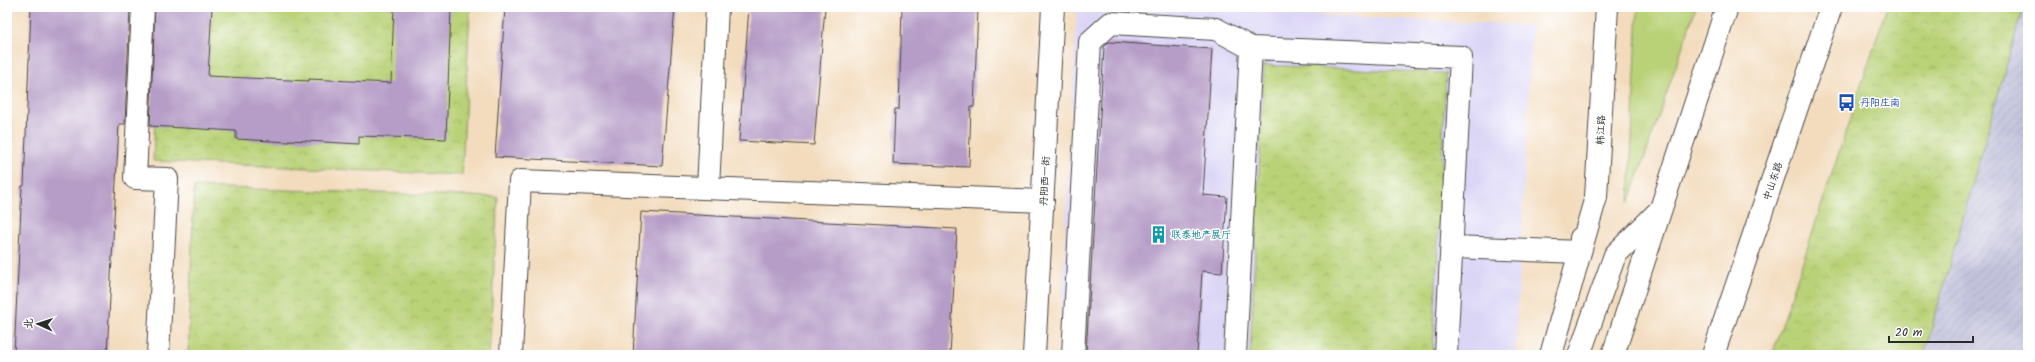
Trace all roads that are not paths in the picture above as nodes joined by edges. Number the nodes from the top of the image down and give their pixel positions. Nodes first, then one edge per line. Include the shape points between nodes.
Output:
1 (143, 7) edge
2 (717, 7) edge
3 (1054, 7) edge
4 (1592, 7) edge
5 (1607, 7) edge
6 (1727, 7) edge
7 (1831, 7) edge
8 (1251, 48) junction
9 (708, 188) junction
10 (1043, 201) junction
11 (1661, 209) junction
12 (1452, 247) junction
13 (1580, 252) junction
14 (158, 355) edge
15 (511, 355) edge
16 (1034, 355) edge
17 (1073, 355) edge
18 (1235, 355) edge
19 (1446, 355) edge
20 (1551, 355) edge
21 (1579, 355) edge
22 (1613, 355) edge
23 (1713, 355) edge

1 - 14 street via 135,178 167,179
2 - 9 street
3 - 10 street, 丹阳西一街
4 - 13 street, 韩江路
5 - 13 street, 韩江路 via 1596,197
6 - 11 street
7 - 23 street, 中山东路
8 - 12 street via 1461,57
8 - 17 street via 1216,29 1111,23 1090,42
8 - 18 street
9 - 10 street
9 - 15 street via 520,181
10 - 16 street, 丹阳西一街
11 - 21 street via 1615,255
11 - 22 street
12 - 13 street
12 - 19 street
13 - 20 street

